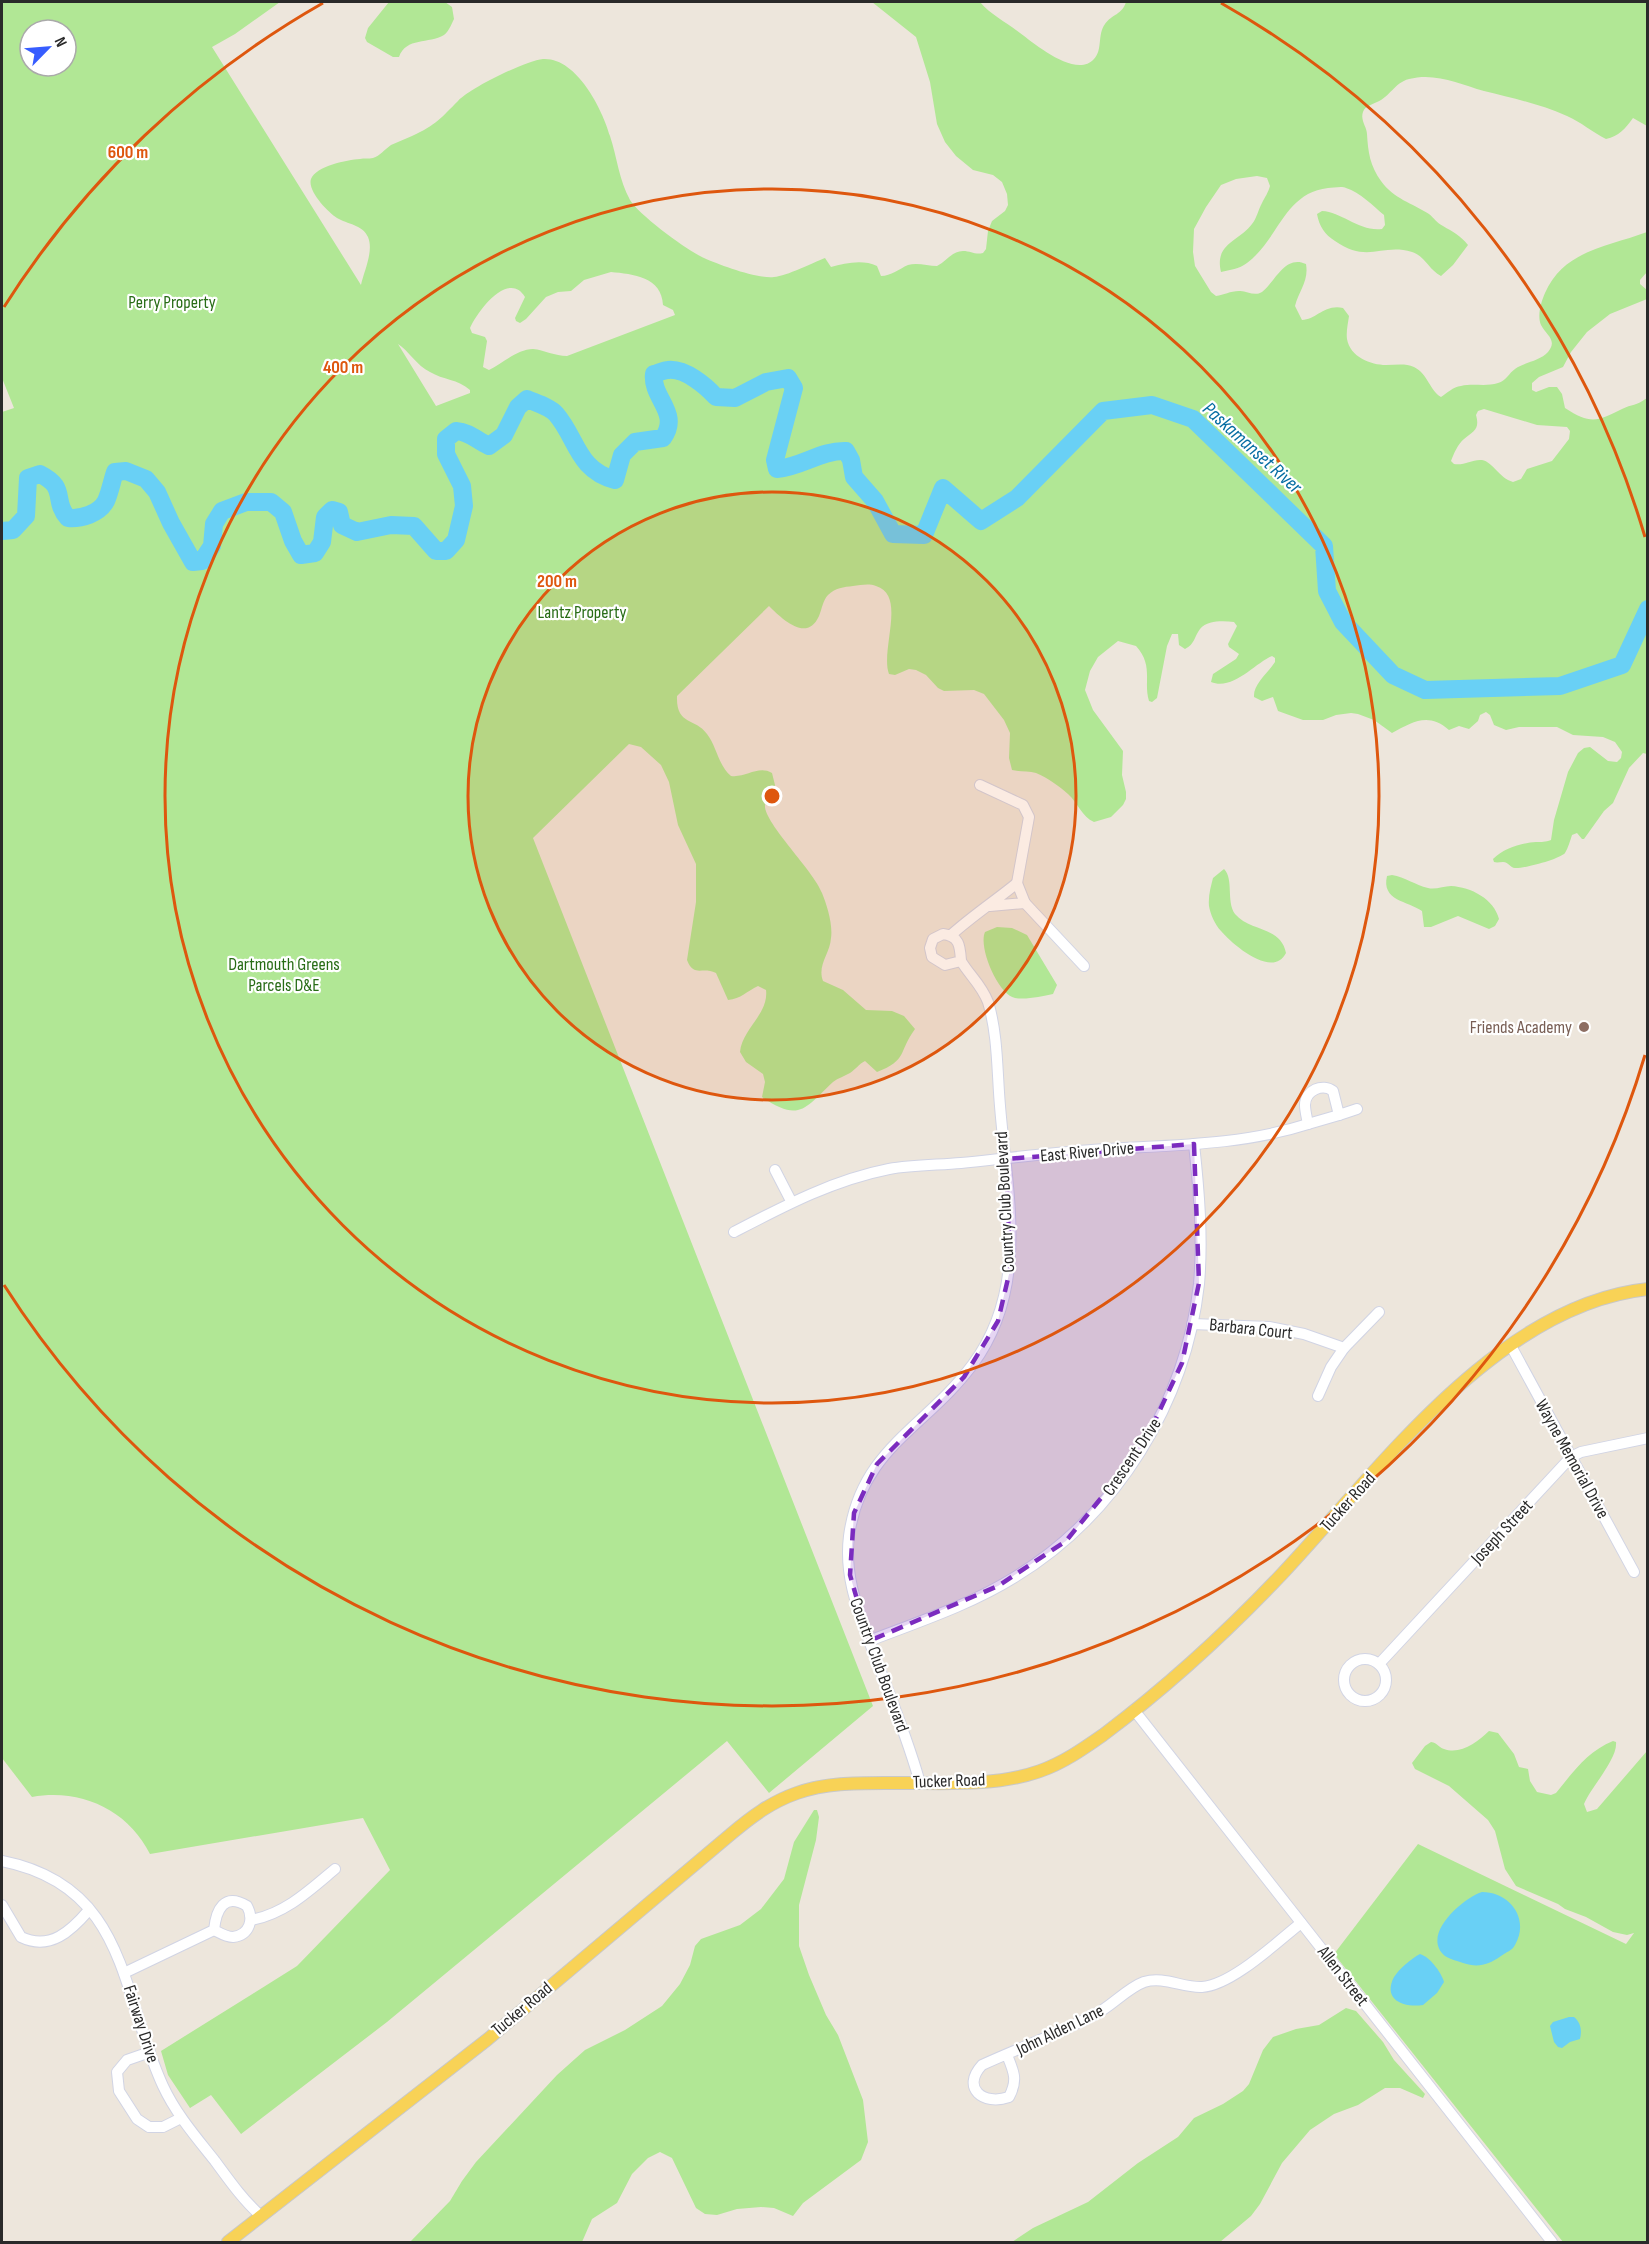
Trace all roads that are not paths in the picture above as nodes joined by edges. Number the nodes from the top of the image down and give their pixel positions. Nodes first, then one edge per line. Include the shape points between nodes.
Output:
1 (980, 785) dead end
2 (1017, 883) junction
3 (1025, 903) junction
4 (990, 906) junction
5 (951, 935) junction
6 (961, 961) junction
7 (1084, 966) dead end
8 (1357, 1108) dead end
9 (1339, 1115) junction
10 (1308, 1124) junction
11 (1194, 1144) junction
12 (1006, 1159) junction
13 (775, 1170) dead end
14 (791, 1202) junction
15 (734, 1232) dead end
16 (1647, 1289) edge
17 (1379, 1312) dead end
18 (1192, 1324) junction
19 (1511, 1346) junction
20 (1344, 1348) junction
21 (1318, 1396) dead end
22 (1647, 1438) edge
23 (1571, 1457) junction
24 (1634, 1572) dead end
25 (869, 1641) junction
26 (1379, 1664) dead end
27 (1134, 1710) junction
28 (920, 1783) junction
29 (2, 1861) edge
30 (335, 1869) dead end
31 (2, 1905) edge
32 (89, 1911) junction
33 (251, 1920) junction
34 (1301, 1923) junction
35 (214, 1930) junction
36 (124, 1974) junction
37 (150, 2052) junction
38 (1007, 2055) junction
39 (182, 2118) junction
40 (261, 2216) junction
41 (228, 2242) edge
42 (1552, 2242) edge

1 - 2 street via 1023,805 1029,817
2 - 3 street
2 - 4 street
3 - 4 street
3 - 7 street
4 - 5 street
5 - 6 street, Country Club Boulevard via 960,944
5 - 6 street via 934,938 931,955 945,965
6 - 12 street, Country Club Boulevard via 980,986 989,1007
8 - 9 street, East River Drive
9 - 10 street, East River Drive
9 - 10 street via 1333,1091 1319,1088 1305,1102
10 - 11 street, East River Drive via 1273,1135
11 - 12 street, East River Drive
11 - 18 street, Crescent Drive via 1200,1248
12 - 14 street, East River Drive via 891,1168
12 - 25 street, Country Club Boulevard via 1010,1260 998,1321 964,1377 877,1464 863,1486 854,1513 848,1543 849,1575
13 - 14 street
14 - 15 street, East River Drive
16 - 19 main road, Tucker Road via 1586,1305
17 - 20 street
18 - 20 street, Barbara Court via 1269,1327
18 - 25 street, Crescent Drive via 1175,1384 1156,1425 1123,1476 1075,1531 1049,1554 998,1586
19 - 23 street, Wayne Memorial Drive
19 - 27 main road, Tucker Road via 1429,1413 1228,1629
20 - 21 street
22 - 23 street, Joseph Street
23 - 24 street, Wayne Memorial Drive
23 - 26 street, Joseph Street
25 - 28 street, Country Club Boulevard
27 - 28 main road, Tucker Road via 1071,1756 1038,1772 985,1781
27 - 34 street, Allen Street
28 - 40 main road, Tucker Road via 818,1787 763,1809 469,2054
29 - 32 street, Fairway Drive via 50,1877
30 - 33 street via 276,1913
31 - 32 street via 21,1937 37,1942 60,1937
32 - 36 street, Fairway Drive via 110,1937
33 - 35 street via 243,1934 234,1937
33 - 35 street via 247,1906 231,1901 219,1908
34 - 38 street, John Alden Lane via 1238,1972 1216,1984 1202,1987 1146,1982 1101,2012
34 - 42 street, Allen Street
35 - 36 street
36 - 37 street, Fairway Drive
37 - 39 street, Fairway Drive via 164,2088
37 - 39 street via 127,2060 117,2072 119,2091 138,2119 149,2127 163,2127
38 - 38 street, John Alden Lane via 982,2065 975,2073 977,2092 986,2100 1009,2097 1015,2086
39 - 40 street, Fairway Drive
40 - 41 main road, Tucker Road

